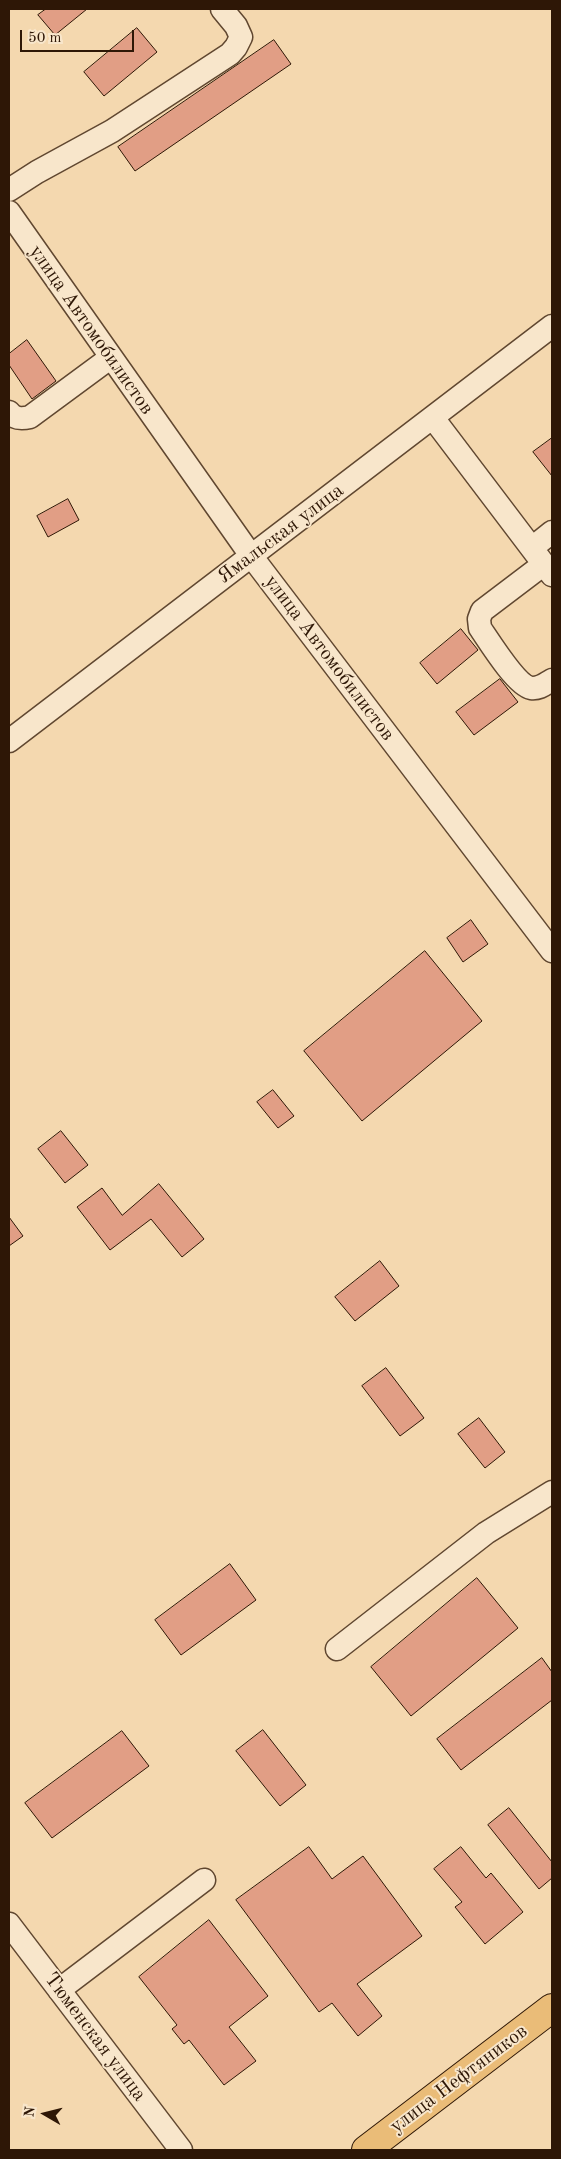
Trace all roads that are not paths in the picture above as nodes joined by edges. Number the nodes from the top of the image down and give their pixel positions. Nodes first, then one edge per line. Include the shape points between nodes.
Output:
1 (222, 9) edge
2 (9, 190) edge
3 (9, 212) edge
4 (552, 326) edge
5 (110, 358) junction
6 (9, 412) edge
7 (433, 418) junction
8 (552, 532) edge
9 (252, 557) junction
10 (543, 562) edge
11 (552, 680) edge
12 (9, 742) edge
13 (552, 951) edge
14 (552, 1492) edge
15 (337, 1649) dead end
16 (204, 1880) dead end
17 (9, 1924) edge
18 (59, 1990) junction
19 (552, 2008) edge
20 (181, 2150) edge
21 (366, 2150) edge

1 - 2 street via 236,26 240,37 230,54 112,131
3 - 5 street, улица Автомобилистов
4 - 7 street, Ямальская улица
5 - 6 street via 30,417 22,419
5 - 9 street, улица Автомобилистов
7 - 9 street, Ямальская улица
7 - 10 street
8 - 10 street
9 - 12 street, Ямальская улица
9 - 13 street, улица Автомобилистов
10 - 11 street via 482,611 479,618 480,628 520,682 530,688 542,687
14 - 15 street via 486,1533
16 - 18 street
17 - 18 street, Тюменская улица
18 - 20 street, Тюменская улица
19 - 21 main road, улица Нефтяников

